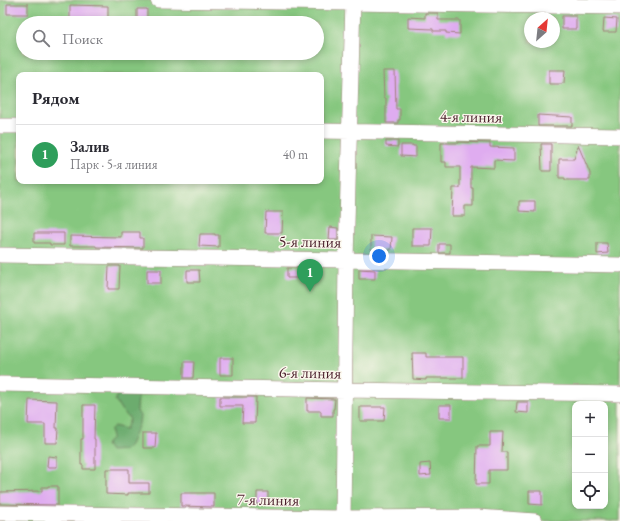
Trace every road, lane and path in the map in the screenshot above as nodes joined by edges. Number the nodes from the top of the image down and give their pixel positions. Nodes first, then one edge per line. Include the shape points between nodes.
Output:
1 (158, 0) edge
2 (353, 1) edge
3 (620, 7) edge
4 (0, 126) edge
5 (16, 126) edge
6 (324, 131) edge
7 (349, 132) junction
8 (620, 136) edge
9 (0, 255) edge
10 (346, 260) junction
11 (620, 265) edge
12 (0, 384) edge
13 (345, 390) junction
14 (620, 394) edge
15 (0, 512) edge
16 (343, 520) edge
17 (535, 521) edge

1 - 2 street
2 - 3 street
2 - 7 street
4 - 5 street
6 - 7 street, 4-я линия
7 - 8 street, 4-я линия
7 - 10 street
9 - 10 street, 5-я линия
10 - 11 street, 5-я линия
10 - 13 street
12 - 13 street, 6-я линия
13 - 14 street, 6-я линия
13 - 16 street
15 - 16 street, 7-я линия
16 - 17 street, 7-я линия via 478,517

